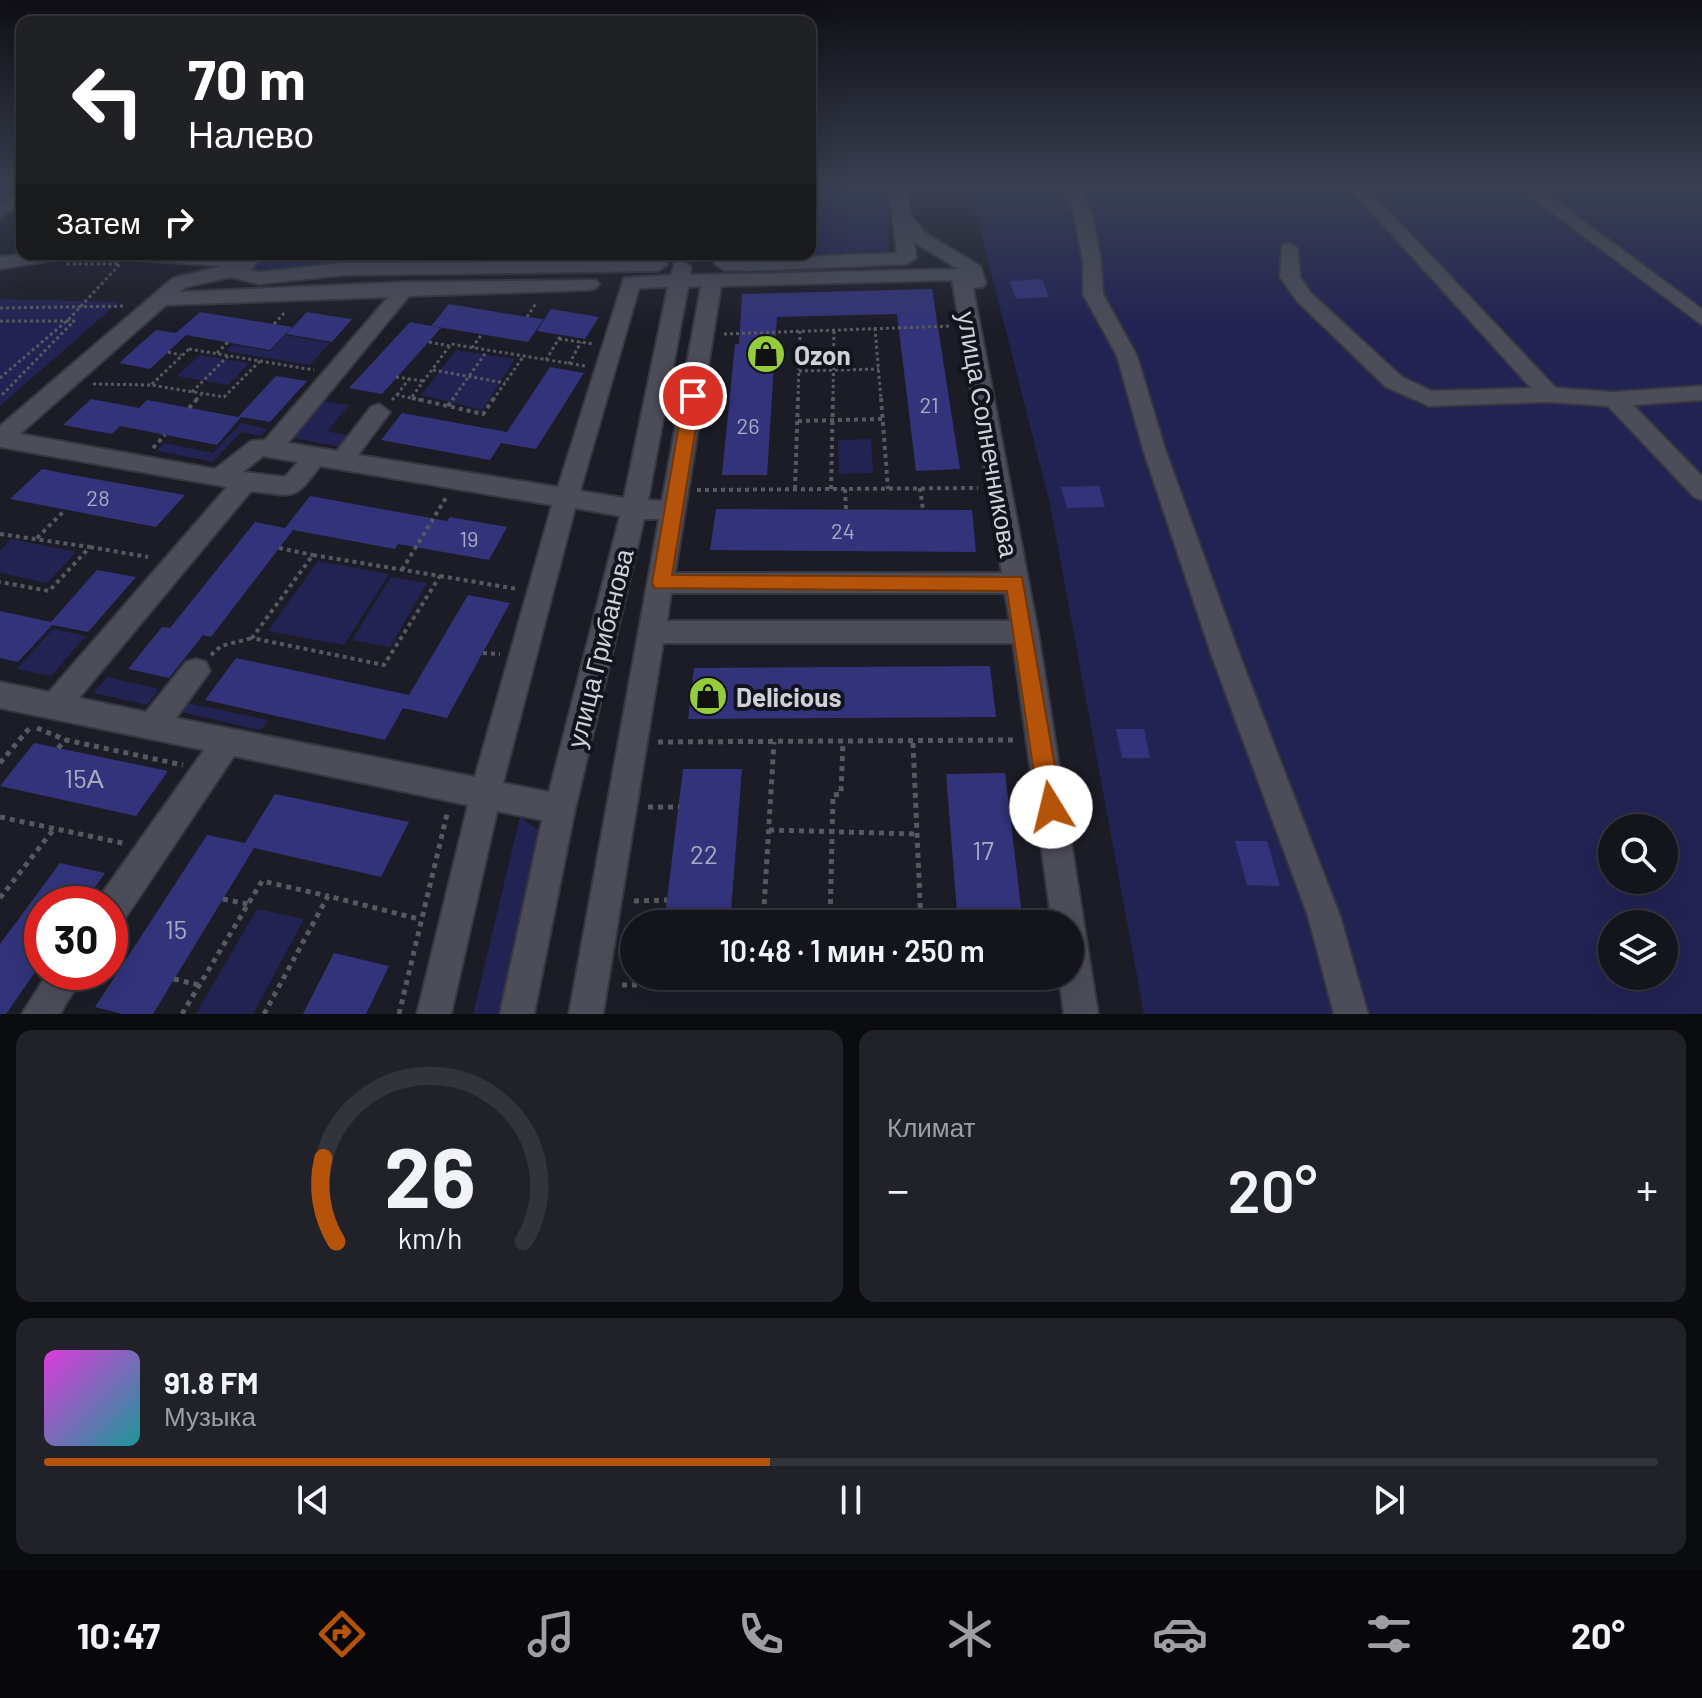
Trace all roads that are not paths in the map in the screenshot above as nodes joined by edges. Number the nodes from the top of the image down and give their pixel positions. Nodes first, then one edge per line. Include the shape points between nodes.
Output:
1 (905, 233) edge
2 (916, 233) edge
3 (1087, 233) edge
4 (1400, 233) edge
5 (1589, 233) edge
6 (1289, 249) dead end
7 (224, 260) edge
8 (247, 260) edge
9 (395, 261) edge
10 (562, 261) edge
11 (720, 266) edge
12 (234, 272) junction
13 (682, 273) junction
14 (968, 274) junction
15 (631, 282) junction
16 (406, 288) junction
17 (160, 299) junction
18 (1702, 319) edge
19 (1702, 393) edge
20 (1550, 395) junction
21 (1614, 399) junction
22 (379, 412) dead end
23 (0, 439) edge
24 (270, 449) junction
25 (348, 451) dead end
26 (315, 456) junction
27 (219, 478) junction
28 (246, 481) junction
29 (1702, 491) edge
30 (566, 499) junction
31 (634, 509) junction
32 (674, 511) junction
33 (661, 583) junction
34 (1015, 583) junction
35 (653, 632) junction
36 (1025, 632) junction
37 (196, 671) road end
38 (0, 695) edge
39 (53, 721) junction
40 (152, 726) junction
41 (227, 741) junction
42 (485, 795) junction
43 (560, 809) junction
44 (127, 886) edge
45 (1066, 910) edge
46 (56, 990) edge
47 (39, 1014) edge
48 (434, 1014) edge
49 (517, 1014) edge
50 (586, 1014) edge
51 (1351, 1014) edge

1 - 11 street via 907,258
2 - 14 street via 958,258
3 - 51 street via 1093,294 1127,356 1226,656 1324,916
4 - 20 street
5 - 18 street
6 - 20 street via 1290,277 1304,297 1394,382 1429,399
7 - 12 street via 233,262
8 - 12 street
9 - 10 street
9 - 12 street via 259,278
10 - 13 street
11 - 13 street
11 - 14 street
11 - 32 street, улица Грибанова
12 - 17 street via 183,280
13 - 15 street
13 - 31 street, улица Грибанова
14 - 34 street, улица Солнечникова via 960,316
15 - 16 street
15 - 30 street
16 - 17 street
16 - 24 street
17 - 23 street
19 - 21 street
20 - 21 street
21 - 29 street
22 - 25 street
23 - 27 street
24 - 26 street
24 - 27 street via 259,447
26 - 28 street via 291,487
26 - 30 street
27 - 28 street
28 - 39 street
30 - 31 street
30 - 42 street
31 - 32 street
31 - 43 street, улица Грибанова
32 - 33 street, улица Грибанова
33 - 34 street
33 - 35 street, улица Грибанова
34 - 36 street, улица Солнечникова
35 - 36 street
35 - 50 street, улица Грибанова
36 - 45 street, улица Солнечникова
37 - 40 street
38 - 39 street
39 - 40 street
40 - 41 street
41 - 42 street
41 - 44 street
42 - 43 street
42 - 48 street
43 - 49 street, улица Грибанова
46 - 47 street

